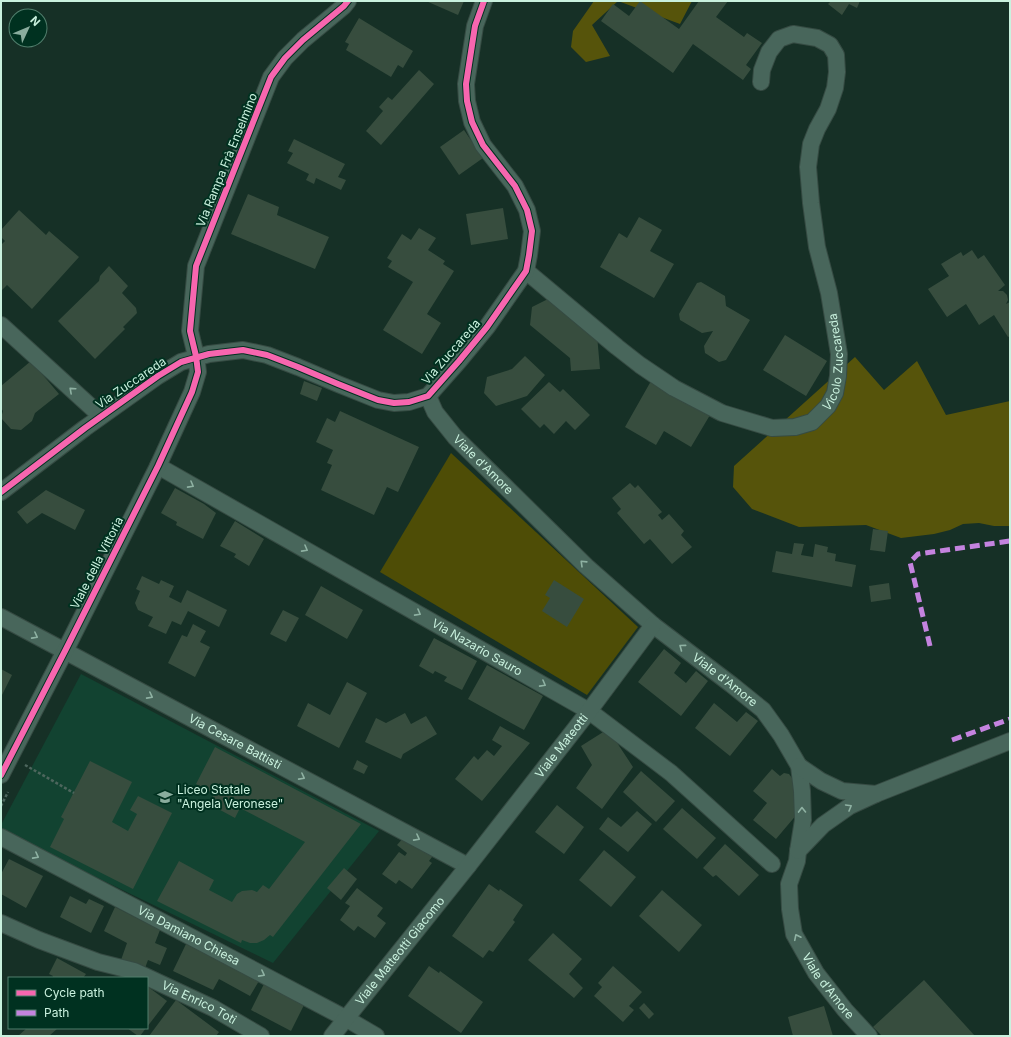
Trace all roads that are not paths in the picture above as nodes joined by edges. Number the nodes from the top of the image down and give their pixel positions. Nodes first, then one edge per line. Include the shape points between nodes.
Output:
1 (348, 1) edge
2 (484, 1) edge
3 (761, 82) dead end
4 (526, 271) junction
5 (1, 325) edge
6 (196, 356) junction
7 (428, 396) junction
8 (101, 416) junction
9 (158, 466) junction
10 (1, 492) edge
11 (1, 617) edge
12 (653, 626) junction
13 (65, 651) junction
14 (589, 710) junction
15 (1010, 741) edge
16 (799, 766) junction
17 (1, 775) edge
18 (876, 794) junction
19 (1, 837) edge
20 (798, 851) junction
21 (772, 864) dead end
22 (468, 866) junction
23 (1, 923) edge
24 (147, 977) edge
25 (148, 978) edge
26 (347, 1018) junction
27 (261, 1036) edge
28 (332, 1036) edge
29 (376, 1036) edge
30 (869, 1036) edge

1 - 6 street, Via Rampa Frà Enselmino via 303,40 285,58 272,77 196,266 190,331
2 - 4 street, Via Zuccareda via 475,26 470,55 466,84 467,101 472,122 483,145 515,186 527,210 532,231
3 - 4 street, Vicolo Zuccareda via 762,70 769,52 779,39 793,34 817,38 830,45 836,55 835,88 828,110 811,144 808,167 817,247 829,293 838,354 838,376 835,393 828,406 812,422 795,427 772,428 722,413 674,388 628,356
4 - 7 street, Via Zuccareda via 488,327
8 -> 5 street
6 - 7 street, Via Zuccareda via 243,350 266,355 378,400 409,402
6 - 8 street, Via Zuccareda via 158,376
6 - 9 street, Viale della Vittoria via 198,372 192,392
12 -> 7 street, Viale d'Amore via 586,566 455,437 435,412
8 - 10 street, Via Zuccareda
9 - 13 street, Viale della Vittoria
9 -> 14 street, Via Nazario Sauro
11 -> 13 street, Via Cesare Battisti
12 - 14 street, Viale Mateotti
16 -> 12 street, Viale d'Amore via 781,734 763,710
13 - 17 street, Viale della Vittoria
13 -> 22 street, Via Cesare Battisti
14 - 21 street, Via Nazario Sauro via 671,773
14 - 22 street, Viale Mateotti
15 - 18 street
16 - 18 street via 842,791
20 -> 16 street, Viale d'Amore via 803,820
20 -> 18 street via 823,825 850,806
19 -> 26 street, Via Damiano Chiesa
30 -> 20 street, Viale d'Amore via 816,973 794,934 789,884
22 - 26 street, Viale Matteotti Giacomo
23 - 24 street, Via Enrico Toti via 38,940
25 - 27 street, Via Enrico Toti via 213,1008
26 - 28 street, Viale Matteotti Giacomo
26 - 29 street, Via Damiano Chiesa

